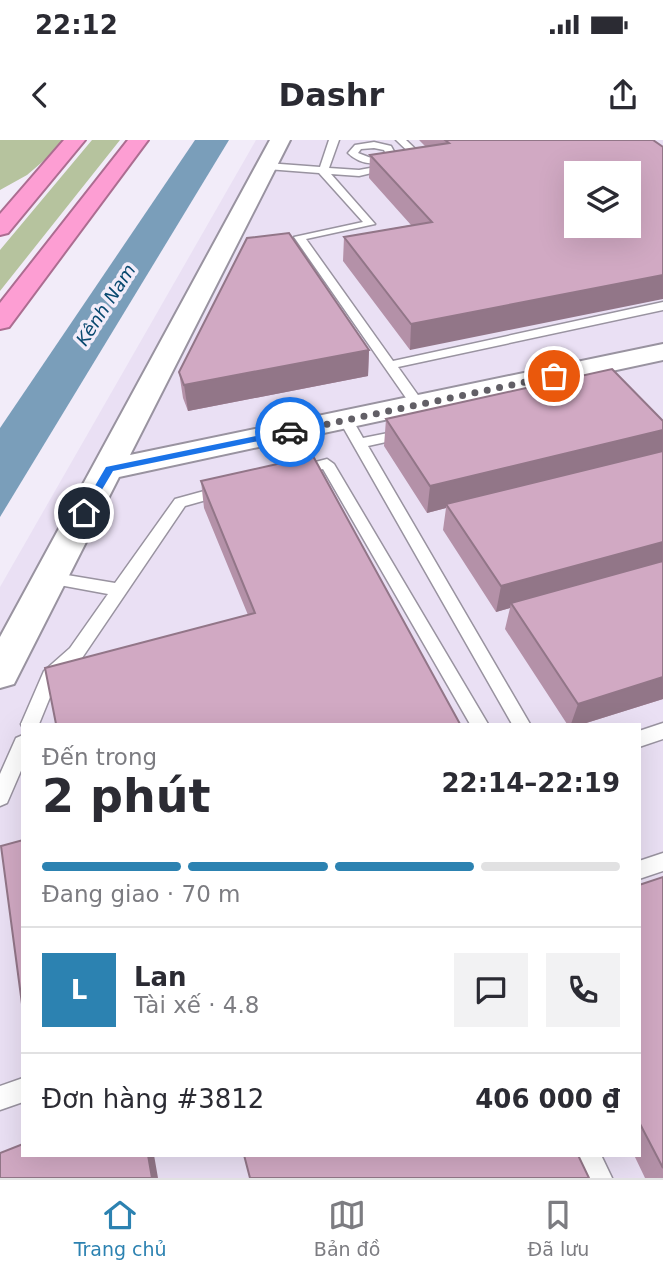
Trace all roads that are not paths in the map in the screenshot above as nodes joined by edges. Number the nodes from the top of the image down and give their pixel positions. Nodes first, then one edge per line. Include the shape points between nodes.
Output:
1 (74, 140) edge
2 (138, 140) edge
3 (280, 140) edge
4 (401, 140) edge
5 (333, 145) edge
6 (353, 151) junction
7 (377, 161) junction
8 (411, 164) edge
9 (267, 166) junction
10 (398, 166) edge
11 (385, 168) junction
12 (323, 171) junction
13 (0, 194) edge
14 (0, 228) edge
15 (663, 306) edge
16 (0, 321) edge
17 (663, 352) edge
18 (391, 365) junction
19 (421, 417) junction
20 (353, 432) junction
21 (109, 469) junction
22 (287, 474) edge
23 (247, 484) edge
24 (50, 578) junction
25 (121, 590) junction
26 (0, 673) edge
27 (30, 723) edge
28 (478, 723) edge
29 (520, 723) edge
30 (663, 731) edge
31 (641, 738) edge
32 (21, 748) edge
33 (0, 797) edge
34 (663, 862) edge
35 (641, 869) edge
36 (21, 1091) edge
37 (0, 1098) edge
38 (589, 1157) edge
39 (599, 1178) edge

1 - 13 highway via 38,174
1 - 14 highway
2 - 16 highway
3 - 9 street
4 - 8 lane via 424,162
5 - 6 lane
5 - 12 lane
6 - 7 lane via 358,158
6 - 7 lane via 368,145 391,150 388,158
7 - 11 lane
9 - 12 lane
9 - 21 street
10 - 11 lane
11 - 12 lane via 359,173
12 - 18 lane via 370,224 299,237
15 - 18 lane
17 - 19 street
18 - 19 lane
19 - 20 street
20 - 21 street
20 - 29 lane
21 - 24 street
22 - 28 lane via 327,464
23 - 25 lane via 180,502
24 - 25 lane
24 - 26 street
25 - 27 lane via 76,653 50,676
30 - 31 lane
32 - 33 lane
34 - 35 lane
36 - 37 lane
38 - 39 lane

